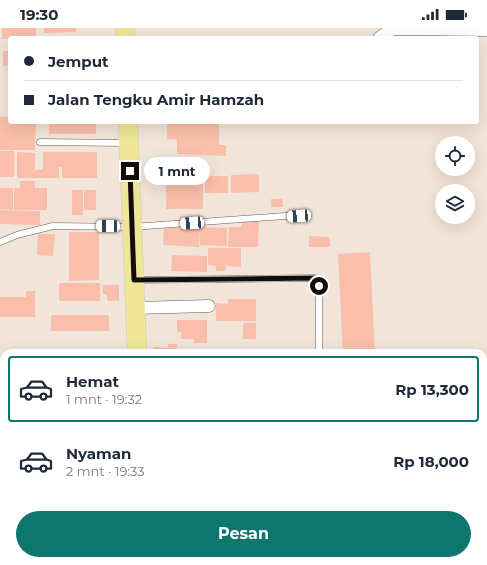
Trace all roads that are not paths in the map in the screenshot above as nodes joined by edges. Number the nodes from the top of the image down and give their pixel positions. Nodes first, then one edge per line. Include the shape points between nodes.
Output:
1 (412, 28) edge
2 (487, 30) edge
3 (382, 36) edge
4 (128, 124) edge
5 (40, 142) dead end
6 (129, 143) junction
7 (299, 216) dead end
8 (132, 227) junction
9 (0, 242) edge
10 (134, 280) junction
11 (209, 306) dead end
12 (135, 308) junction
13 (137, 349) edge
14 (319, 349) edge

1 - 2 street
1 - 3 street via 395,29
4 - 6 main road
5 - 6 lane
6 - 8 main road
7 - 8 lane
8 - 9 lane via 53,226
8 - 10 main road
10 - 12 main road
10 - 14 lane via 315,278 319,286
11 - 12 street
12 - 13 main road

